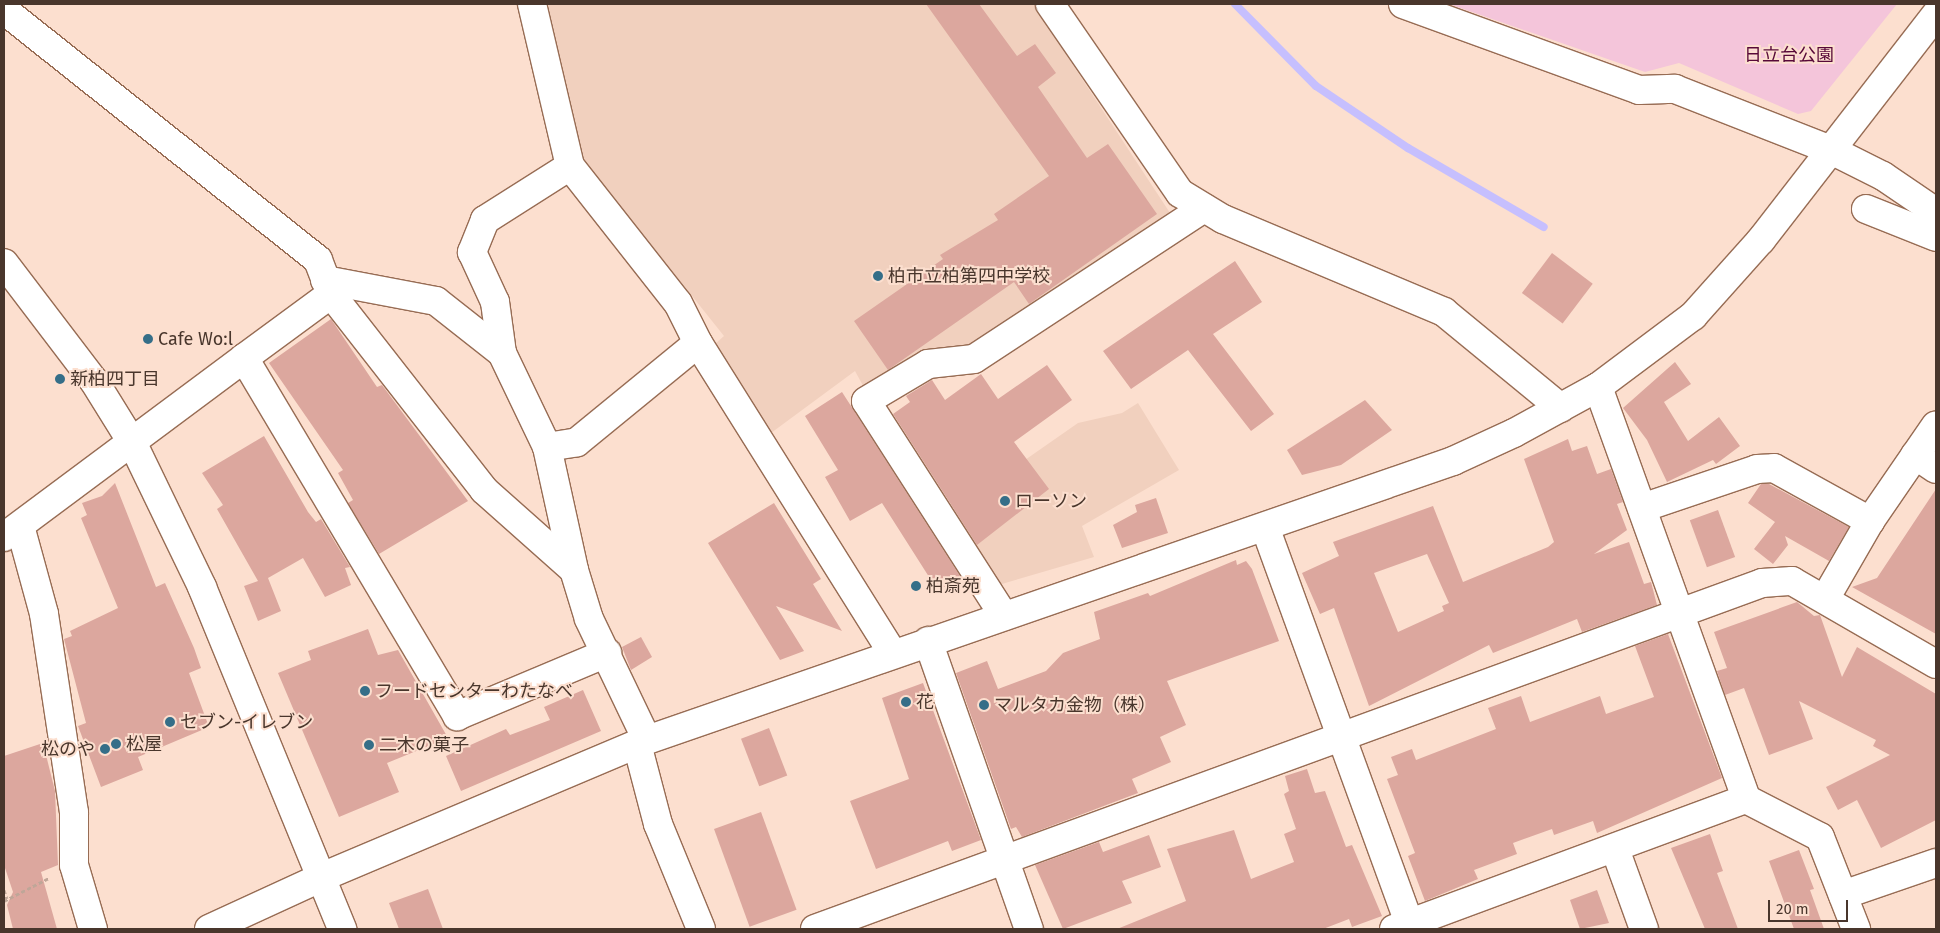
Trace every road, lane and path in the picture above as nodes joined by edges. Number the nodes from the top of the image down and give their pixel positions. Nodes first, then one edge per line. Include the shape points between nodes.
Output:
1 (532, 4) edge
2 (1050, 4) edge
3 (1403, 4) edge
4 (4, 10) edge
5 (1936, 14) edge
6 (1831, 150) junction
7 (570, 166) junction
8 (1204, 208) junction
9 (1866, 209) dead end
10 (1936, 212) edge
11 (1936, 237) edge
12 (4, 263) edge
13 (328, 287) junction
14 (698, 343) junction
15 (502, 353) junction
16 (244, 358) junction
17 (1598, 387) junction
18 (1561, 408) junction
19 (1936, 425) edge
20 (133, 444) junction
21 (547, 447) junction
22 (1926, 462) edge
23 (1642, 508) junction
24 (1870, 521) junction
25 (1265, 527) junction
26 (12, 532) edge
27 (574, 570) junction
28 (1825, 599) junction
29 (1679, 611) junction
30 (1004, 616) junction
31 (928, 641) junction
32 (607, 653) junction
33 (893, 654) junction
34 (1936, 664) edge
35 (1340, 737) junction
36 (642, 742) junction
37 (1746, 799) junction
38 (1615, 849) junction
39 (1004, 860) junction
40 (1936, 863) edge
41 (74, 865) junction
42 (322, 877) junction
43 (4, 890) edge
44 (1843, 895) junction
45 (5, 900) edge
46 (825, 927) edge
47 (1404, 927) edge
48 (92, 929) edge
49 (209, 929) edge
50 (342, 929) edge
51 (701, 929) edge
52 (1029, 929) edge
53 (1644, 929) edge
54 (1856, 929) edge

1 - 7 street
2 - 8 street via 1180,193
3 - 6 street via 1639,90 1675,88
4 - 13 street via 318,260
5 - 6 street
6 - 10 street via 1883,176
6 - 17 street via 1761,240 1692,316
7 - 14 street via 678,303
7 - 15 street via 485,220 472,252 495,302
8 - 18 street via 1444,312
8 - 30 street via 974,359 928,364 866,401
9 - 11 street
12 - 20 street via 94,381
13 - 15 street via 436,301
13 - 16 street
13 - 27 street via 484,490
14 - 21 street via 578,442
14 - 33 street
15 - 21 street
16 - 20 street
16 - 32 street via 457,716
17 - 18 street
17 - 23 street
18 - 25 street via 1454,460
19 - 22 street
20 - 26 street
20 - 42 street via 202,587
21 - 27 street
22 - 24 street
23 - 24 street via 1757,469 1774,468
23 - 29 street
24 - 28 street
25 - 30 street
25 - 35 street
26 - 41 street via 44,614 74,813
27 - 32 street via 589,619
28 - 29 street via 1792,581 1762,583
28 - 34 street
29 - 35 street
29 - 37 street
30 - 31 street
31 - 33 street
31 - 39 street
32 - 36 street
33 - 36 street
35 - 39 street
35 - 47 street
36 - 42 street
36 - 51 street via 658,824
37 - 38 street
37 - 44 street via 1820,837
38 - 47 street
38 - 53 street
39 - 46 street
39 - 52 street
40 - 44 street
41 - 45 path
41 - 48 street
42 - 49 street
42 - 50 street
43 - 45 path
44 - 54 street

